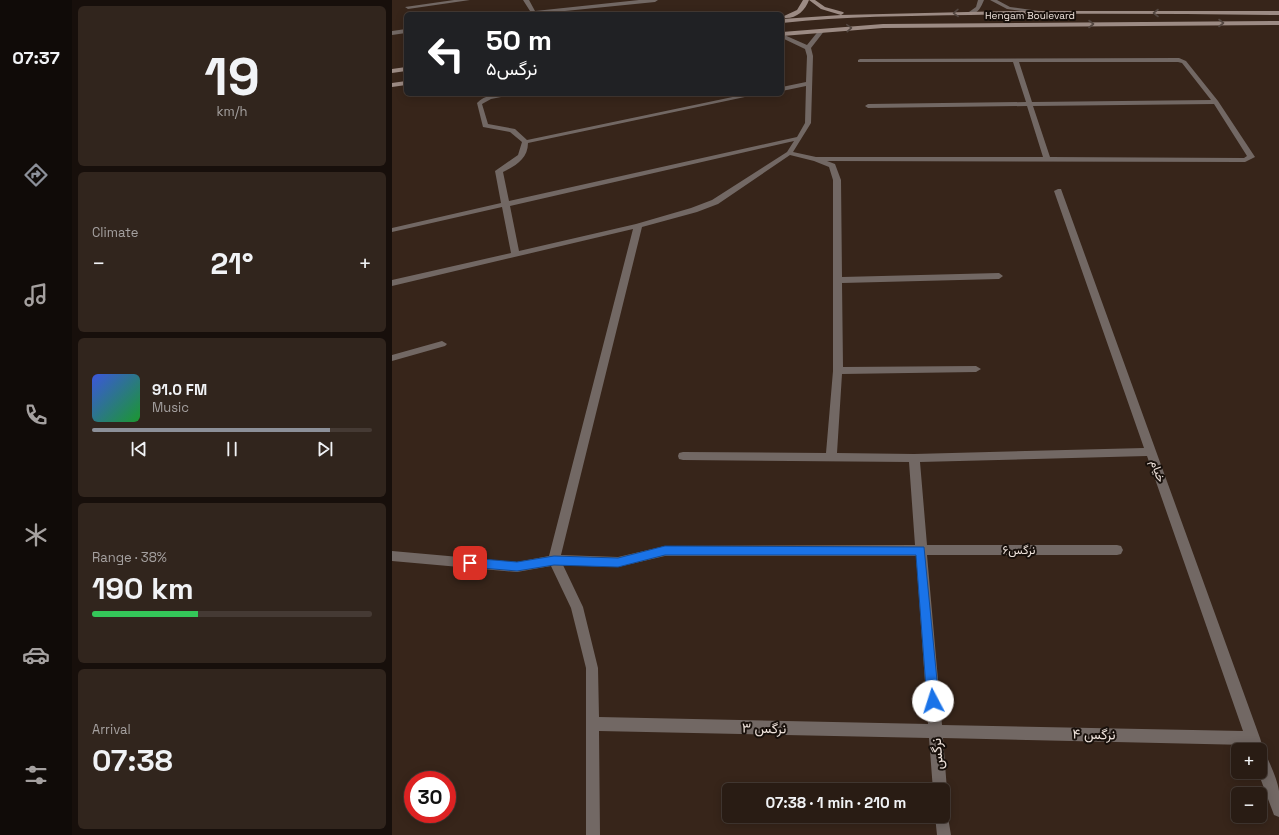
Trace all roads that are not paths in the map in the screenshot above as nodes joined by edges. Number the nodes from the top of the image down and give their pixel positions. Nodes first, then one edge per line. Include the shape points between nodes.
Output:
1 (466, 0) edge
2 (526, 0) edge
3 (655, 0) edge
4 (806, 0) edge
5 (812, 0) edge
6 (980, 0) edge
7 (993, 0) edge
8 (626, 1) edge
9 (408, 7) dead end
10 (533, 12) joint
11 (1043, 12) junction
12 (971, 13) junction
13 (1172, 13) junction
14 (1279, 13) edge
15 (879, 15) junction
16 (784, 19) edge
17 (784, 20) edge
18 (1279, 23) edge
19 (1180, 24) junction
20 (822, 30) junction
21 (404, 31) edge
22 (392, 33) edge
23 (784, 35) edge
24 (784, 36) edge
25 (808, 48) junction
26 (860, 60) dead end
27 (1015, 60) junction
28 (404, 69) edge
29 (392, 71) edge
30 (404, 83) edge
31 (809, 83) junction
32 (392, 85) edge
33 (784, 89) edge
34 (503, 96) edge
35 (746, 96) edge
36 (1216, 102) junction
37 (1030, 104) junction
38 (868, 106) dead end
39 (800, 138) junction
40 (525, 142) junction
41 (789, 153) junction
42 (1047, 158) junction
43 (816, 159) junction
44 (1058, 191) dead end
45 (505, 204) junction
46 (638, 226) junction
47 (392, 230) edge
48 (515, 254) junction
49 (999, 276) dead end
50 (839, 280) junction
51 (392, 283) edge
52 (442, 344) dead end
53 (392, 358) edge
54 (976, 369) dead end
55 (838, 372) junction
56 (1151, 452) junction
57 (683, 456) dead end
58 (831, 457) junction
59 (914, 458) junction
60 (921, 550) junction
61 (1117, 550) dead end
62 (392, 556) edge
63 (554, 560) junction
64 (592, 724) junction
65 (935, 731) junction
66 (1231, 743) edge
67 (1255, 743) edge
68 (1267, 777) edge
69 (939, 783) edge
70 (1279, 810) edge
71 (943, 823) edge
72 (593, 835) edge
73 (944, 835) edge

1 - 9 street
2 - 10 street
3 - 8 street
4 - 16 main road via 797,13
5 - 15 main road via 833,12
6 - 12 street via 978,8
7 - 11 street via 1009,8
8 - 10 street
11 - 12 main road, Hengam Boulevard
13 -> 11 main road, Hengam Boulevard
12 -> 15 main road, Hengam Boulevard
13 - 14 main road, Hengam Boulevard
13 - 19 main road
15 - 17 main road, Hengam Boulevard
19 -> 18 main road, Hengam Boulevard
20 -> 19 main road, Hengam Boulevard via 883,26
20 - 23 main road, Hengam Boulevard
20 - 25 street
21 - 22 street
24 - 25 street
25 - 31 street
26 - 27 street
27 - 36 street via 1179,60 1184,62
27 - 37 street
28 - 29 main road
30 - 32 main road
31 - 33 street
31 - 39 street via 808,123
34 - 40 street via 487,99 479,104 485,126 511,129 520,133
35 - 40 street
36 - 37 street
36 - 42 street via 1251,157 1249,160
37 - 38 street
37 - 42 street
39 - 41 street
39 - 45 street
40 - 45 street via 523,155 514,164 499,171
41 - 43 street
41 - 46 street via 715,202
42 - 43 street
43 - 50 street via 832,166 837,180
44 - 56 street, خیام
45 - 47 street
45 - 48 street
46 - 48 street
46 - 63 street
48 - 51 street
49 - 50 street
50 - 55 street
52 - 53 street
54 - 55 street
55 - 58 street
56 - 59 street
56 - 67 street, خیام
57 - 58 street
58 - 59 street
59 - 60 street, نرگس
60 - 61 street, نرگس۶
60 - 63 street, نرگس۶ via 665,551 618,562
60 - 65 street, نرگس
62 - 63 street, نرگس۶ via 517,566
63 - 64 street via 577,607 592,668
64 - 65 street, نرگس ۳
64 - 72 street
65 - 66 street, نرگس ۴
65 - 69 street, نرگس
68 - 70 street
71 - 73 street

